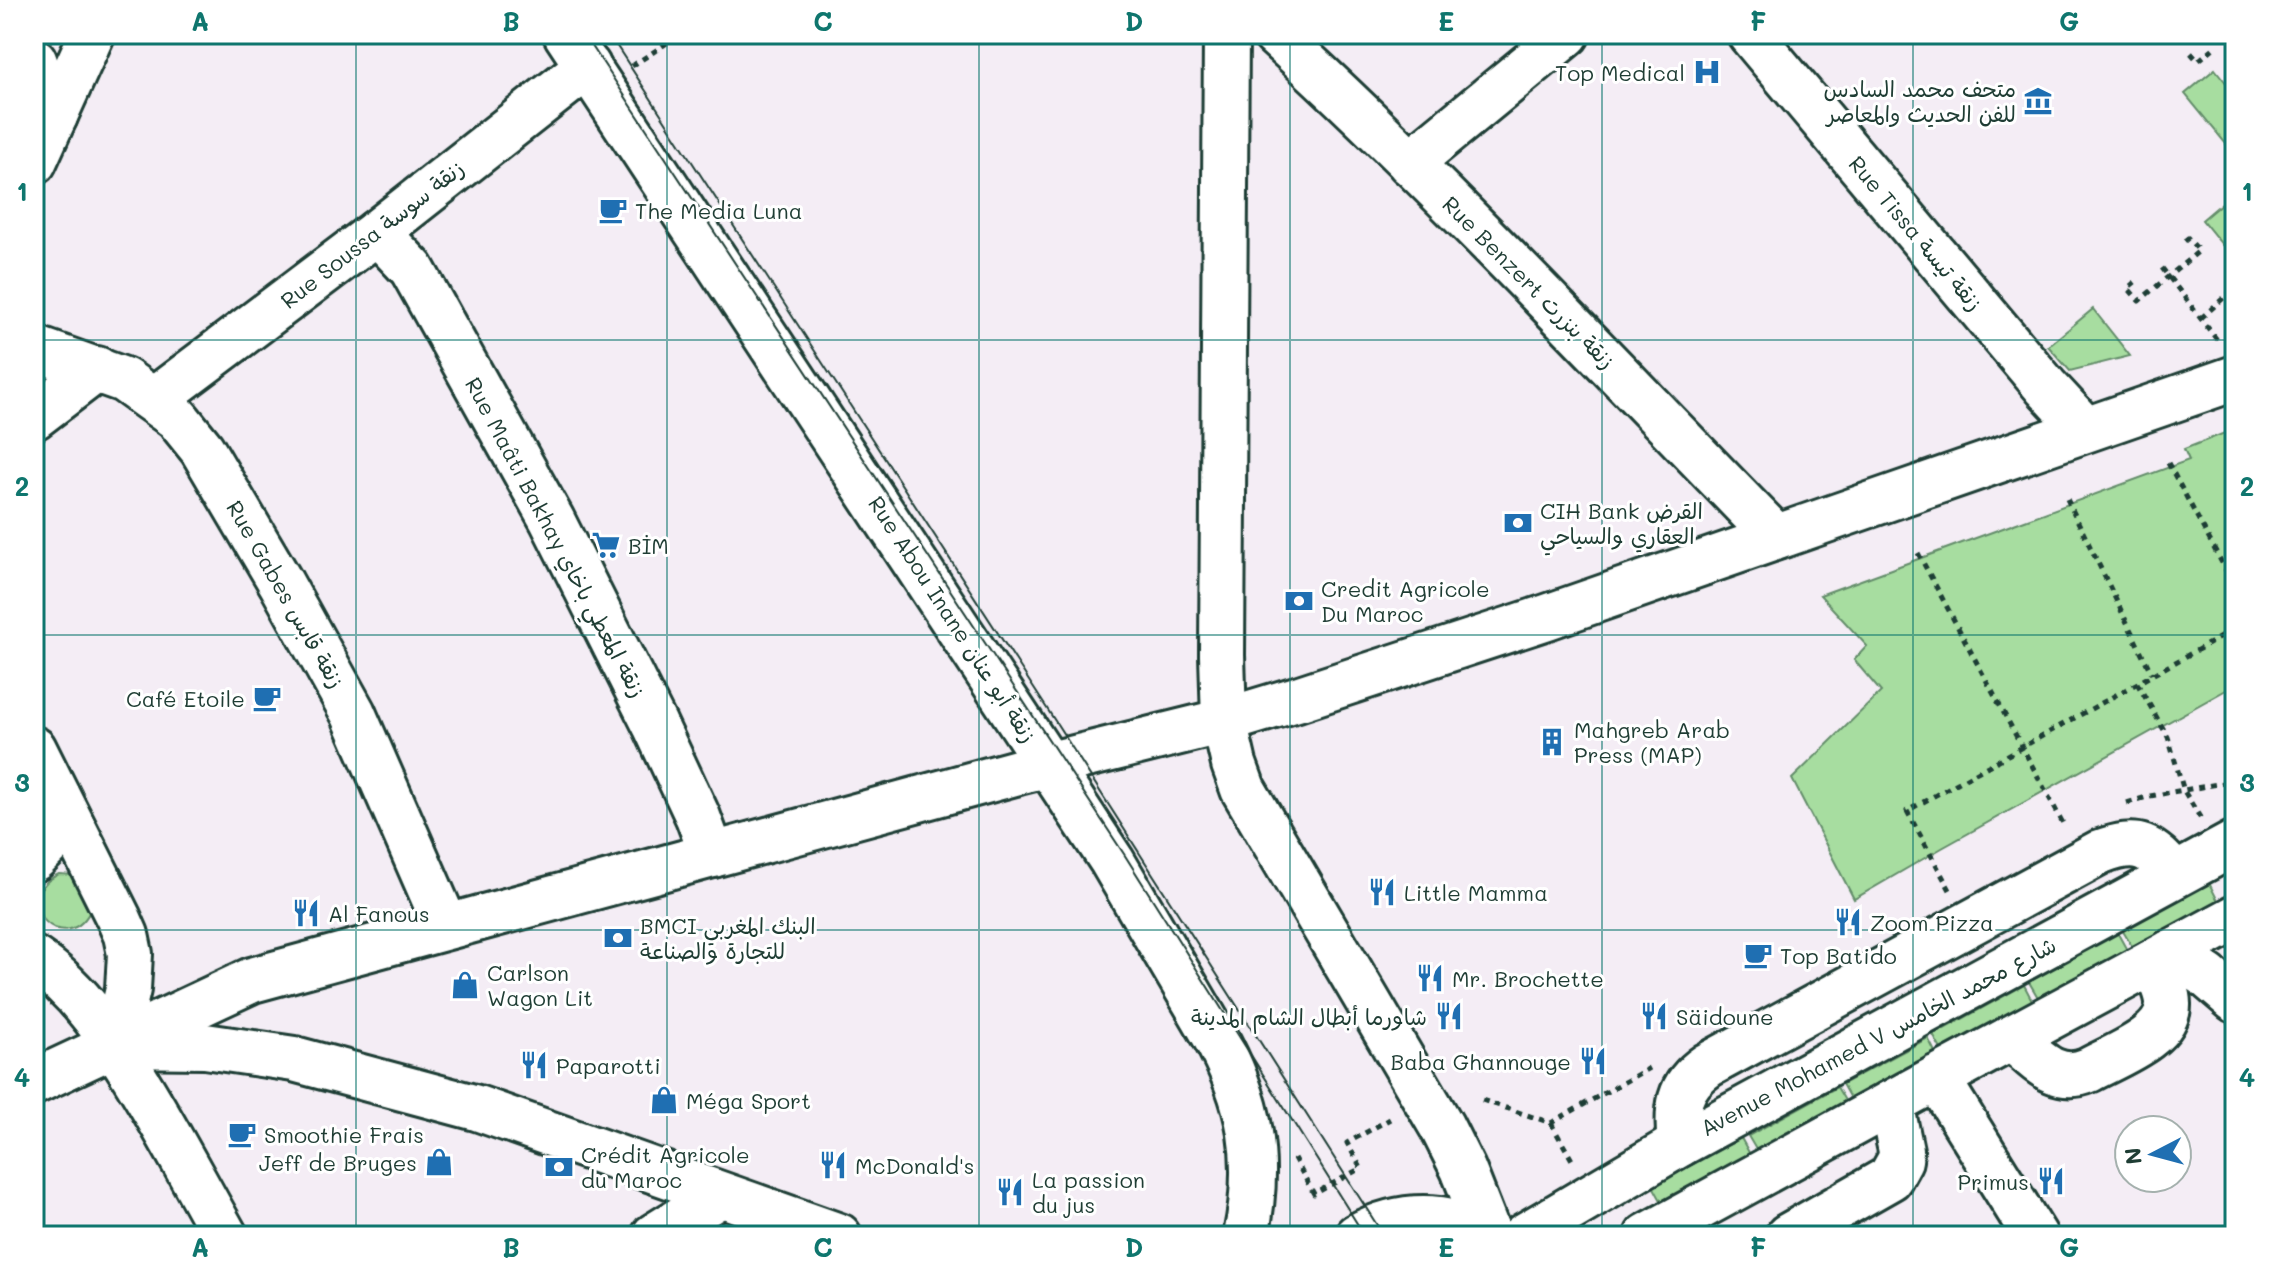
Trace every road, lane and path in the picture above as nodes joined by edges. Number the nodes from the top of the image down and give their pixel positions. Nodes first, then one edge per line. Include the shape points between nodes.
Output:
1 (92, 34) edge
2 (1226, 34) edge
3 (1275, 34) edge
4 (1567, 34) edge
5 (1750, 34) edge
6 (2216, 46) dead end
7 (577, 50) edge
8 (2191, 53) dead end
9 (34, 60) edge
10 (55, 116) junction
11 (34, 162) edge
12 (1410, 163) junction
13 (377, 232) junction
14 (2181, 244) dead end
15 (2162, 268) dead end
16 (2169, 276) junction
17 (2135, 282) dead end
18 (2235, 288) edge
19 (2201, 318) junction
20 (34, 348) edge
21 (2228, 362) edge
22 (97, 369) junction
23 (154, 400) junction
24 (34, 417) edge
25 (2085, 429) junction
26 (2168, 463) dead end
27 (2067, 499) dead end
28 (1776, 537) junction
29 (1918, 553) dead end
30 (2235, 587) edge
31 (2235, 629) edge
32 (2152, 675) junction
33 (2137, 683) junction
34 (1224, 721) junction
35 (2022, 747) junction
36 (34, 749) edge
37 (1049, 765) junction
38 (70, 823) junction
39 (2219, 833) edge
40 (2069, 834) dead end
41 (712, 855) junction
42 (34, 859) edge
43 (1954, 898) dead end
44 (2235, 918) edge
45 (446, 926) junction
46 (2162, 957) junction
47 (34, 959) edge
48 (2235, 1000) edge
49 (2011, 1038) junction
50 (115, 1045) junction
51 (1937, 1078) junction
52 (34, 1082) edge
53 (1891, 1103) junction
54 (1400, 1113) dead end
55 (1551, 1123) dead end
56 (1293, 1156) dead end
57 (1572, 1160) dead end
58 (720, 1195) junction
59 (1666, 1232) edge
60 (225, 1236) edge
61 (654, 1236) edge
62 (839, 1236) edge
63 (1246, 1236) edge
64 (1357, 1236) edge
65 (1502, 1236) edge
66 (1788, 1236) edge
67 (2035, 1236) edge

1 - 10 street
2 - 34 street
3 - 12 street, Rue Benzert زنقة بنزرت
4 - 12 street
5 - 25 street, Rue Tissa زنقة تيسة
6 - 8 path via 2198,61
7 - 13 street, Rue Soussa زنقة سوسة
7 - 37 street, Rue Abou Inane زنقة أبو عنان
9 - 10 street
10 - 11 street
12 - 28 street, Rue Benzert زنقة بنزرت
13 - 23 street, Rue Soussa زنقة سوسة
13 - 41 street, Rue Maâti Bakhay زنقة المعطي باخاي via 412,269 552,520 655,725
14 - 16 path via 2188,238 2199,251
15 - 16 path
16 - 17 path via 2139,301 2128,288
16 - 19 path
18 - 19 path
19 - 21 path
20 - 22 street, Rue Gabes زنقة قابس
21 - 25 street
22 - 23 street, Rue Gabes زنقة قابس
22 - 24 street
23 - 45 street, Rue Gabes زنقة قابس via 202,449 281,583 353,713
25 - 28 street
26 - 30 path
27 - 32 path
28 - 34 street via 1391,670
29 - 35 path
31 - 32 path
32 - 33 path
33 - 35 path
33 - 39 path via 2168,737 2184,791
34 - 37 street
34 - 65 street via 1243,789
35 - 40 path
35 - 43 path via 1907,811
36 - 38 street
37 - 41 street
37 - 63 street, Rue Abou Inane زنقة أبو عنان via 1228,1059 1248,1117 1254,1161
38 - 42 street
38 - 50 street via 129,944 128,989
39 - 65 street, Avenue Mohamed V شارع محمد الخامس via 2175,875
41 - 45 street
44 - 46 street
45 - 50 street via 252,980
46 - 48 street via 2207,976
46 - 49 street
46 - 49 street via 2168,1005 2164,1022 2153,1034 2089,1070 2056,1073
47 - 50 street via 90,1009
49 - 51 street
50 - 52 street
50 - 58 street via 205,1046 294,1059 477,1108
50 - 60 street
51 - 53 street
51 - 67 street
53 - 59 street
53 - 66 street via 1901,1151 1890,1178
54 - 56 path via 1347,1143 1361,1168 1314,1194
55 - 57 path
58 - 61 street
58 - 62 street
64 - 65 street via 1383,1223 1431,1217

